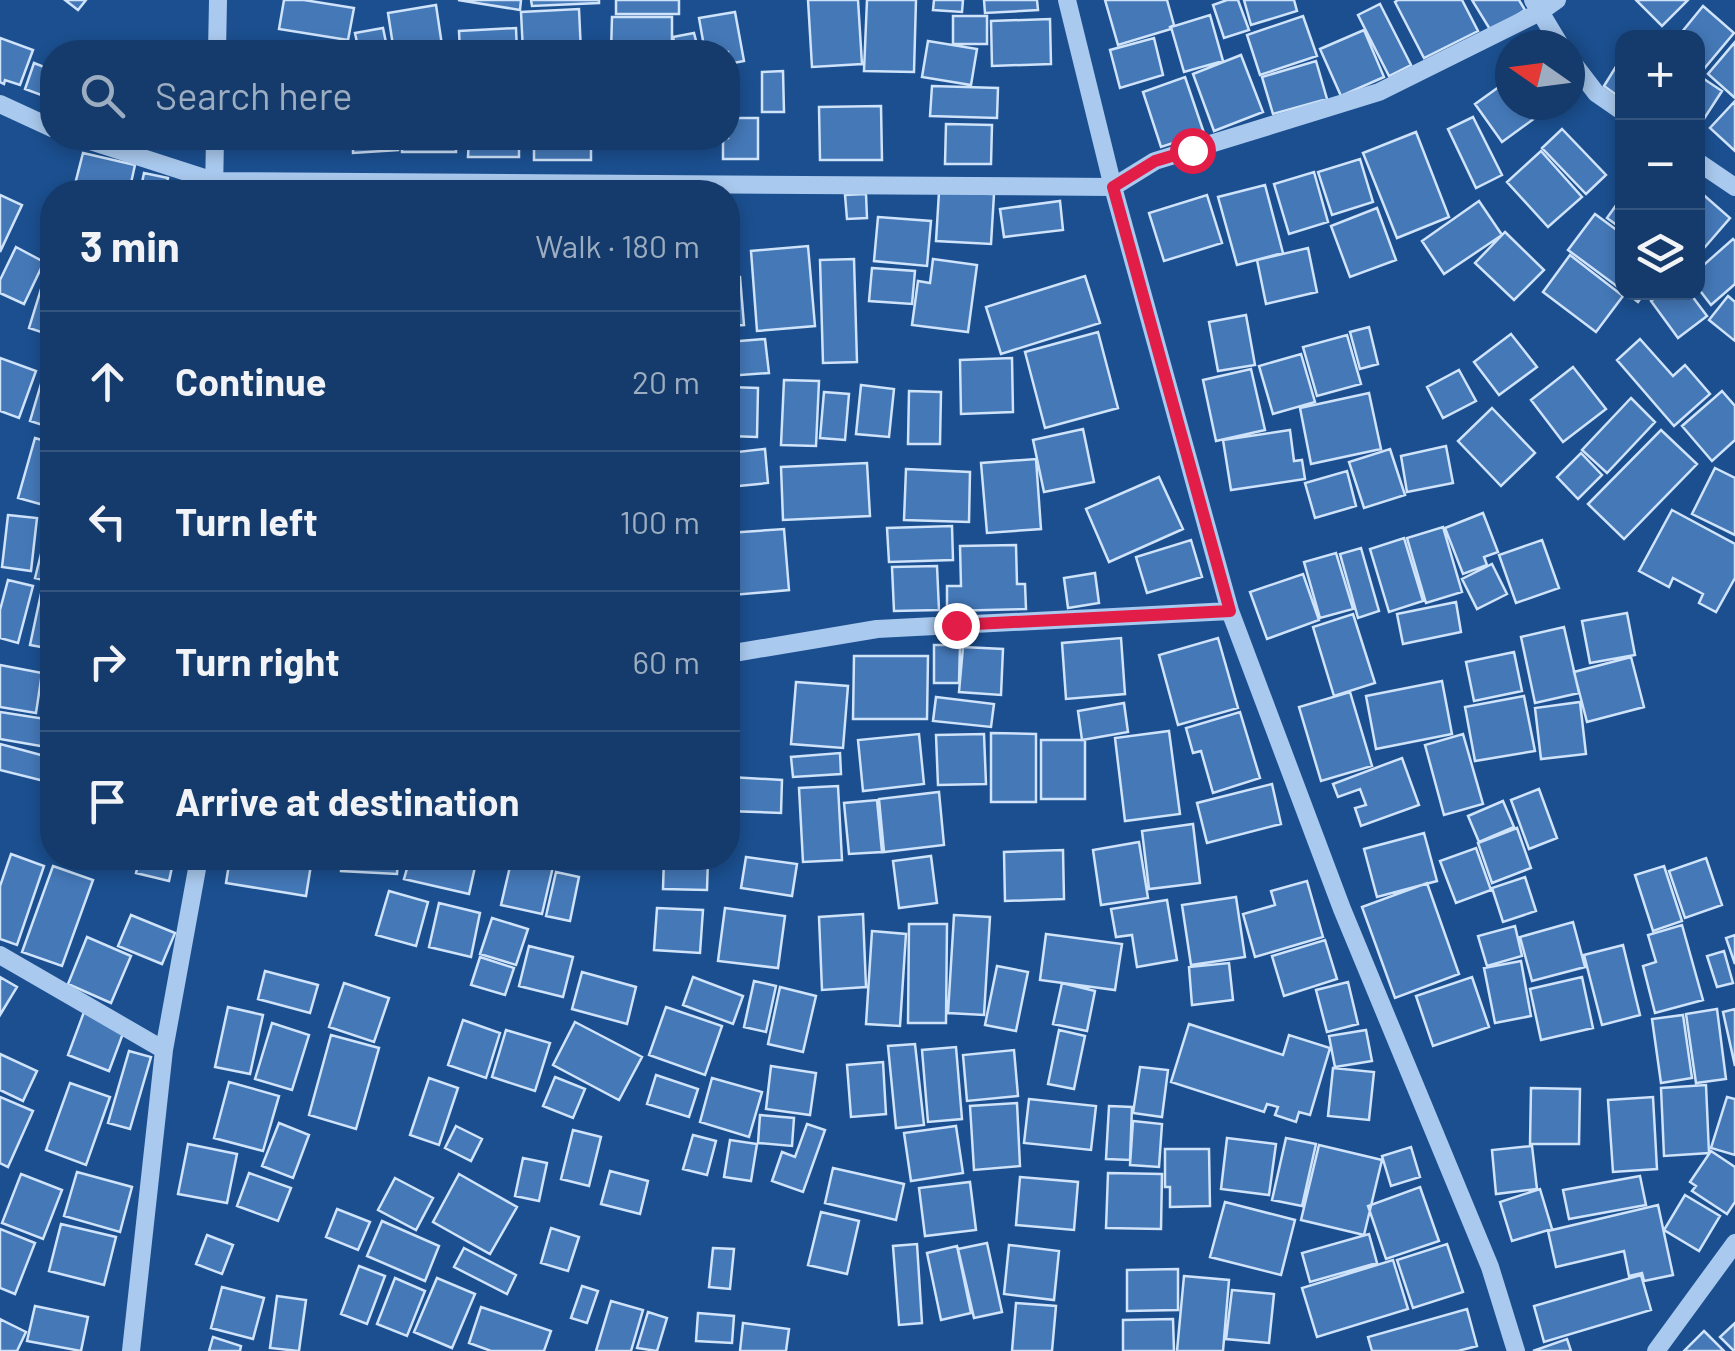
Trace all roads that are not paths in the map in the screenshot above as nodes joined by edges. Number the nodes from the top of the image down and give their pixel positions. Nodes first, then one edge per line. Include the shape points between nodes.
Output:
1 (218, 0) edge
2 (1067, 0) edge
3 (1557, 0) edge
4 (1537, 6) edge
5 (1551, 30) edge
6 (217, 40) edge
7 (1585, 79) edge
8 (0, 104) edge
9 (1615, 106) edge
10 (40, 122) edge
11 (114, 150) edge
12 (215, 150) edge
13 (1705, 167) edge
14 (195, 180) edge
15 (214, 180) edge
16 (740, 187) edge
17 (1113, 187) junction
18 (1735, 188) edge
19 (1230, 611) junction
20 (740, 652) edge
21 (197, 870) edge
22 (0, 955) edge
23 (164, 1050) junction
24 (1734, 1248) edge
25 (131, 1351) edge
26 (1516, 1351) edge
27 (1656, 1351) edge

1 - 6 street
2 - 17 street
3 - 4 street
4 - 5 street
4 - 17 street via 1379,92 1155,161
7 - 9 street
8 - 10 street
11 - 14 street
12 - 15 street
13 - 18 street
16 - 17 street
17 - 19 street
19 - 20 street via 878,629
19 - 26 street via 1342,909 1490,1267
21 - 23 street
22 - 23 street
23 - 25 street
24 - 27 street

